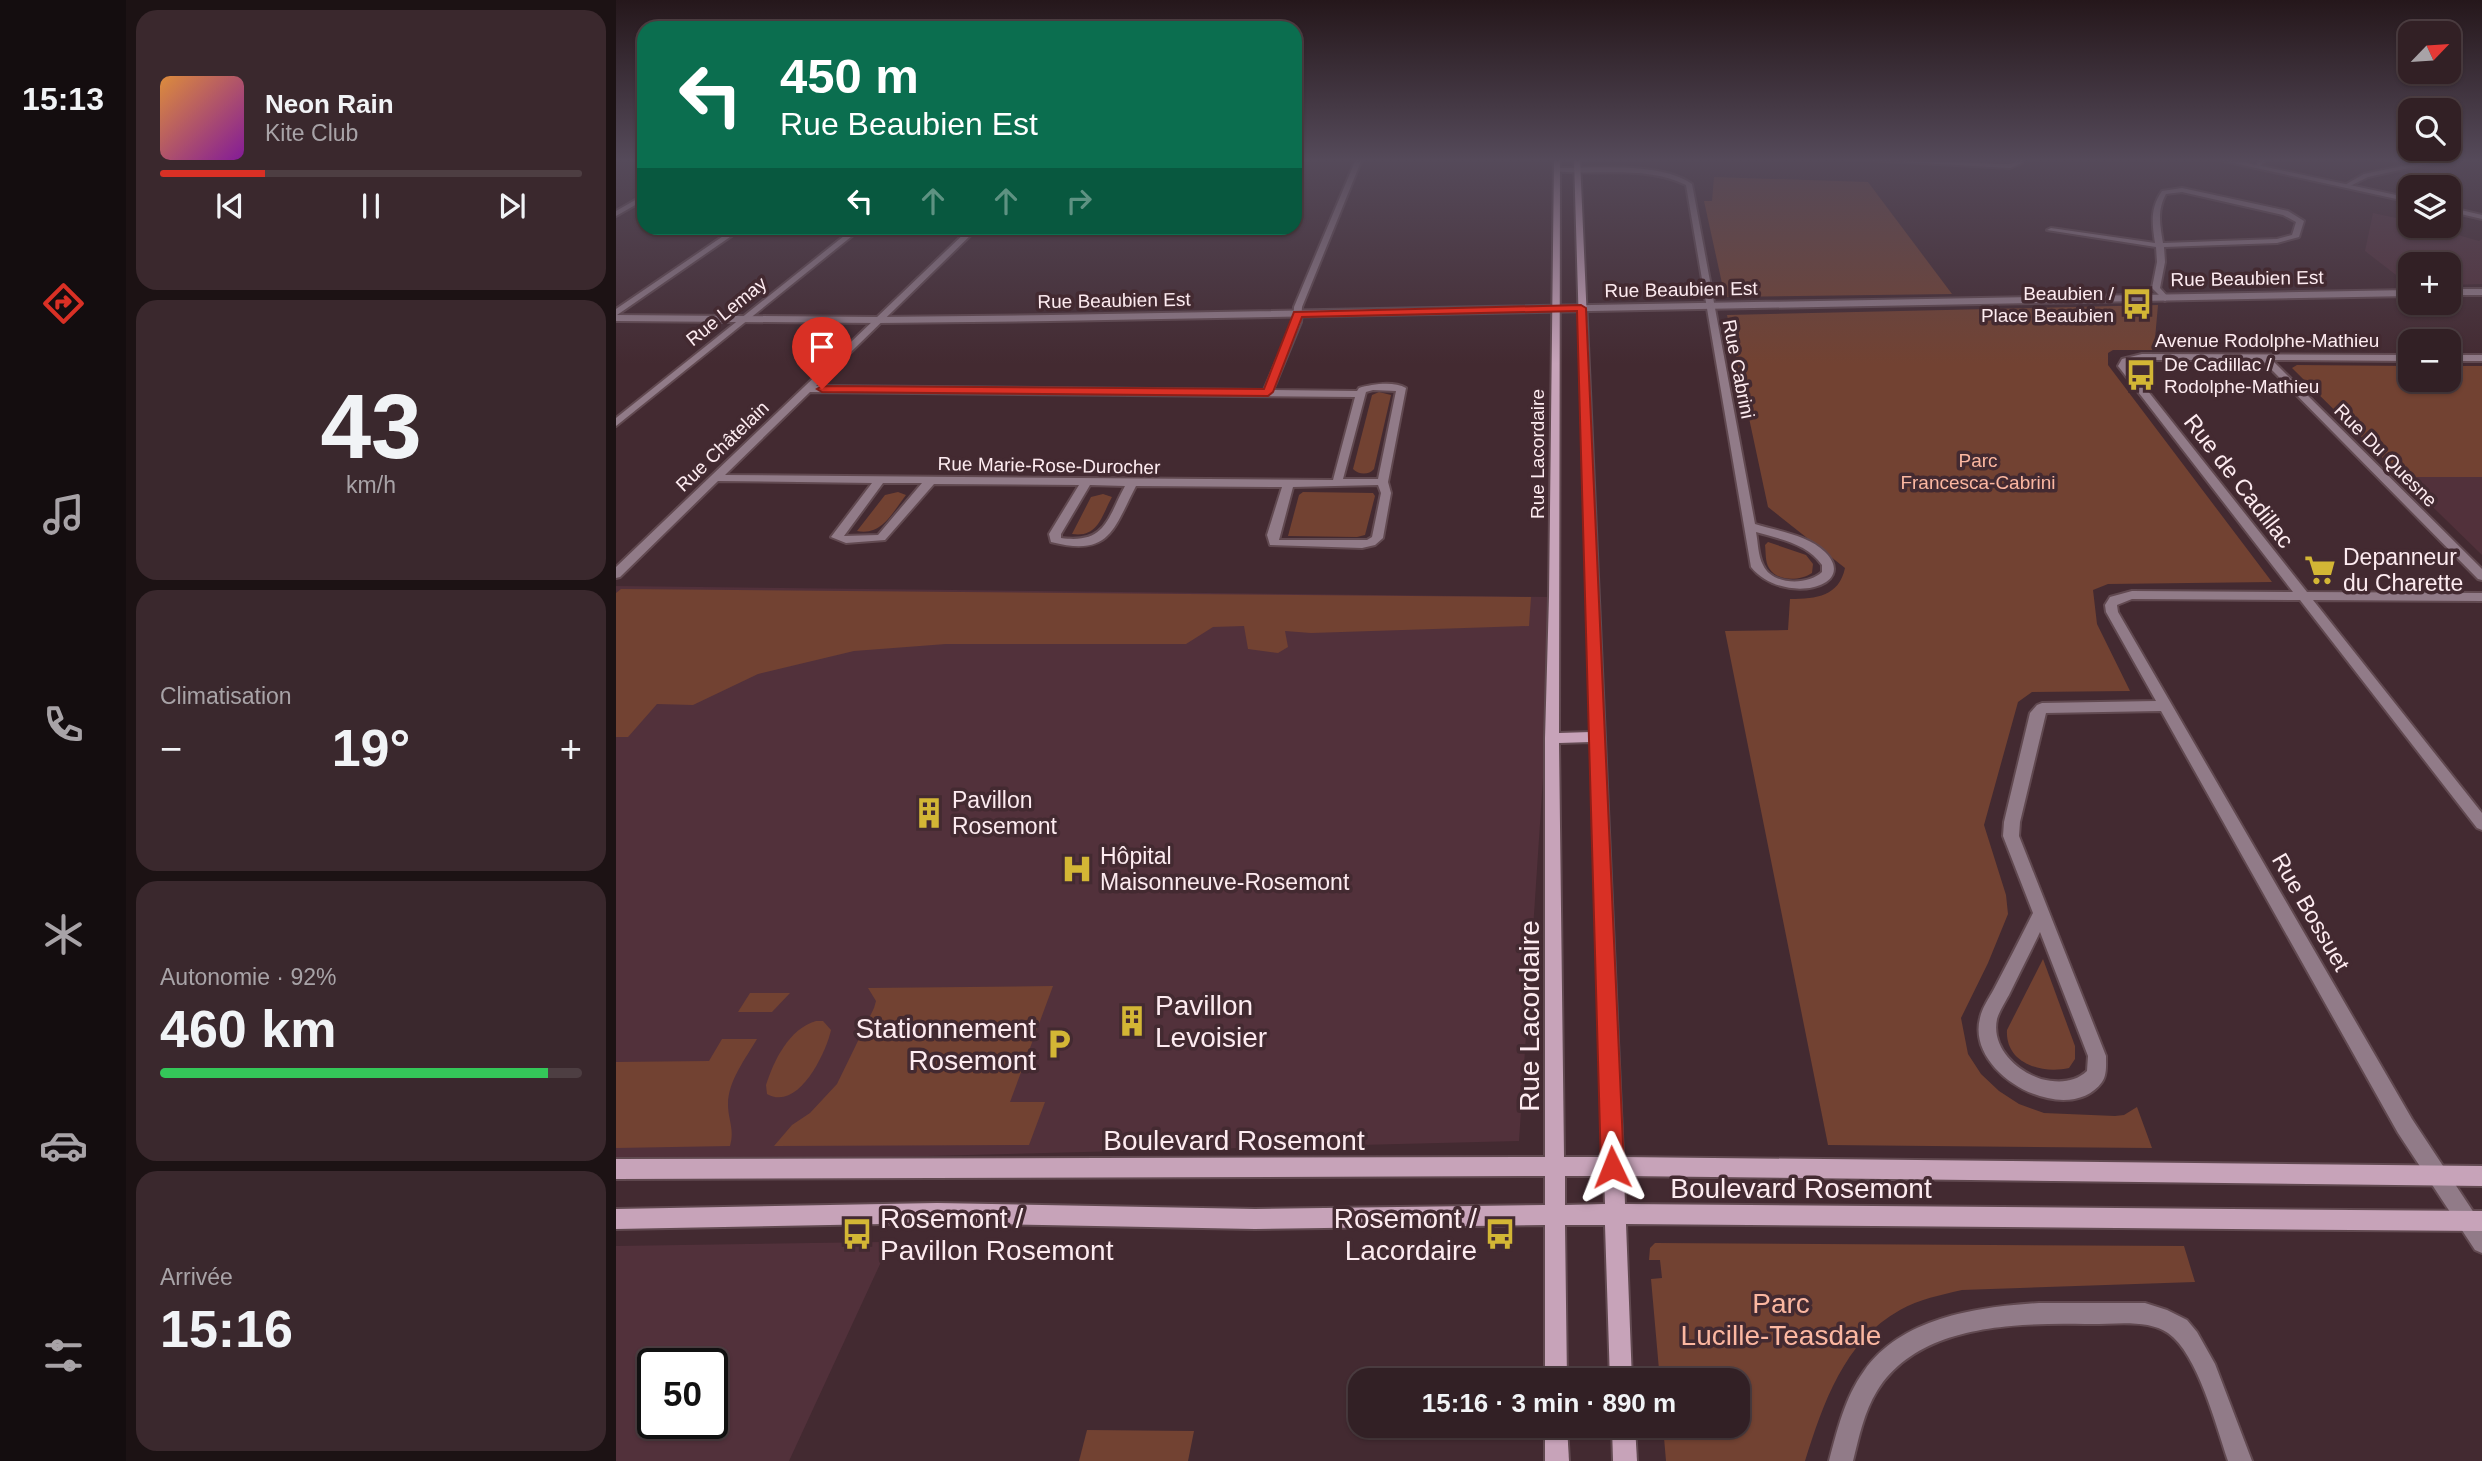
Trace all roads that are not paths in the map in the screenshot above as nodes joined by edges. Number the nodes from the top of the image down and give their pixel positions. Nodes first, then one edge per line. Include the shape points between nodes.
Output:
1 (1332, 227) edge
2 (1557, 227) edge
3 (1579, 227) edge
4 (1696, 227) edge
5 (2156, 227) edge
6 (2298, 227) edge
7 (2051, 230) dead end
8 (729, 235) edge
9 (849, 235) edge
10 (967, 235) edge
11 (2159, 245) junction
12 (2461, 292) edge
13 (2398, 293) edge
14 (2481, 293) edge
15 (2165, 298) junction
16 (1710, 306) junction
17 (1581, 308) junction
18 (1557, 309) junction
19 (1297, 314) junction
20 (616, 315) edge
21 (745, 319) junction
22 (878, 320) junction
23 (2270, 358) junction
24 (2398, 358) edge
25 (2461, 358) edge
26 (2482, 358) edge
27 (2124, 360) joint
28 (806, 389) junction
29 (1268, 392) junction
30 (1360, 394) junction
31 (616, 423) edge
32 (714, 478) junction
33 (880, 480) junction
34 (930, 481) junction
35 (1383, 482) junction
36 (1086, 483) junction
37 (1132, 483) junction
38 (1337, 483) junction
39 (1288, 484) junction
40 (1751, 526) junction
41 (2482, 563) edge
42 (616, 574) edge
43 (2482, 576) edge
44 (2302, 596) junction
45 (2482, 597) edge
46 (2165, 706) junction
47 (1596, 737) junction
48 (1552, 738) junction
49 (2482, 824) edge
50 (2041, 914) junction
51 (1612, 1167) junction
52 (1554, 1168) junction
53 (616, 1169) edge
54 (2437, 1175) junction
55 (2482, 1176) edge
56 (1615, 1215) junction
57 (1554, 1217) junction
58 (616, 1219) edge
59 (2475, 1221) edge
60 (2482, 1243) edge
61 (1556, 1368) edge
62 (1621, 1368) edge
63 (1556, 1438) edge
64 (1624, 1438) edge
65 (1557, 1461) edge
66 (1625, 1461) edge
67 (1841, 1461) edge
68 (2240, 1461) edge

1 - 19 street
2 - 18 main road, Rue Lacordaire
3 - 17 main road
4 - 16 street, Rue Cabrini
5 - 11 street
6 - 11 street via 2289,240
7 - 11 street
8 - 20 street
9 - 21 street, Rue Lemay
10 - 22 street, Rue Châtelain
11 - 15 street via 2162,256 2156,288
12 - 14 street
13 - 15 street, Rue Beaubien Est
15 - 16 street, Rue Beaubien Est
16 - 17 street, Rue Beaubien Est
16 - 40 street, Rue Cabrini
17 - 18 street, Rue Beaubien Est
17 - 47 main road
18 - 19 street, Rue Beaubien Est
18 - 48 main road, Rue Lacordaire
19 - 22 street, Rue Beaubien Est
19 - 29 street
20 - 21 street, Rue Beaubien Est
21 - 22 street, Rue Beaubien Est
21 - 31 street, Rue Lemay
22 - 28 street, Rue Châtelain
23 - 24 street, Avenue Rodolphe-Mathieu
23 - 27 street, Avenue Rodolphe-Mathieu
23 - 41 street
23 - 43 street, Rue Du Quesne
25 - 26 street
27 - 44 street, Rue de Cadillac via 2126,372
28 - 29 street
28 - 32 street, Rue Châtelain
29 - 30 street
30 - 35 street via 1366,388 1401,388
30 - 38 street
32 - 33 street, Rue Marie-Rose-Durocher
32 - 42 street, Rue Châtelain
33 - 34 street, Rue Marie-Rose-Durocher
33 - 34 street via 837,537 881,538
34 - 36 street, Rue Marie-Rose-Durocher
35 - 38 street, Rue Marie-Rose-Durocher
35 - 39 street via 1386,493 1377,538 1362,545 1274,542
36 - 37 street, Rue Marie-Rose-Durocher
36 - 37 street via 1055,540 1100,539
37 - 39 street, Rue Marie-Rose-Durocher
38 - 39 street, Rue Marie-Rose-Durocher
40 - 40 street, Rue Cabrini via 1757,567 1770,580 1807,586 1825,578 1827,563 1815,550
44 - 45 street
44 - 46 street, Rue Bossuet via 2132,595 2114,600 2112,612
44 - 49 street, Rue de Cadillac
46 - 50 street via 2050,706 2037,713 2011,829 2012,844
46 - 54 street, Rue Bossuet
47 - 48 main road
47 - 51 main road
48 - 52 main road, Rue Lacordaire
50 - 50 street via 1988,1019 1987,1037 1995,1057 2017,1078 2040,1088 2077,1090 2097,1078 2099,1067
51 - 52 main road, Boulevard Rosemont
51 - 54 main road, Boulevard Rosemont
51 - 56 main road
52 - 53 main road, Boulevard Rosemont
52 - 57 main road, Rue Lacordaire
54 - 55 main road, Boulevard Rosemont
54 - 59 street, Rue Bossuet
56 - 57 main road, Boulevard Rosemont
56 - 59 main road, Boulevard Rosemont
56 - 62 main road
57 - 58 main road, Boulevard Rosemont via 1255,1219 937,1213
57 - 61 main road, Rue Lacordaire
59 - 60 street, Rue Bossuet
63 - 65 main road
64 - 66 main road
67 - 68 street via 1876,1373 1905,1347 1936,1332 2001,1316 2145,1314 2178,1327 2201,1358

